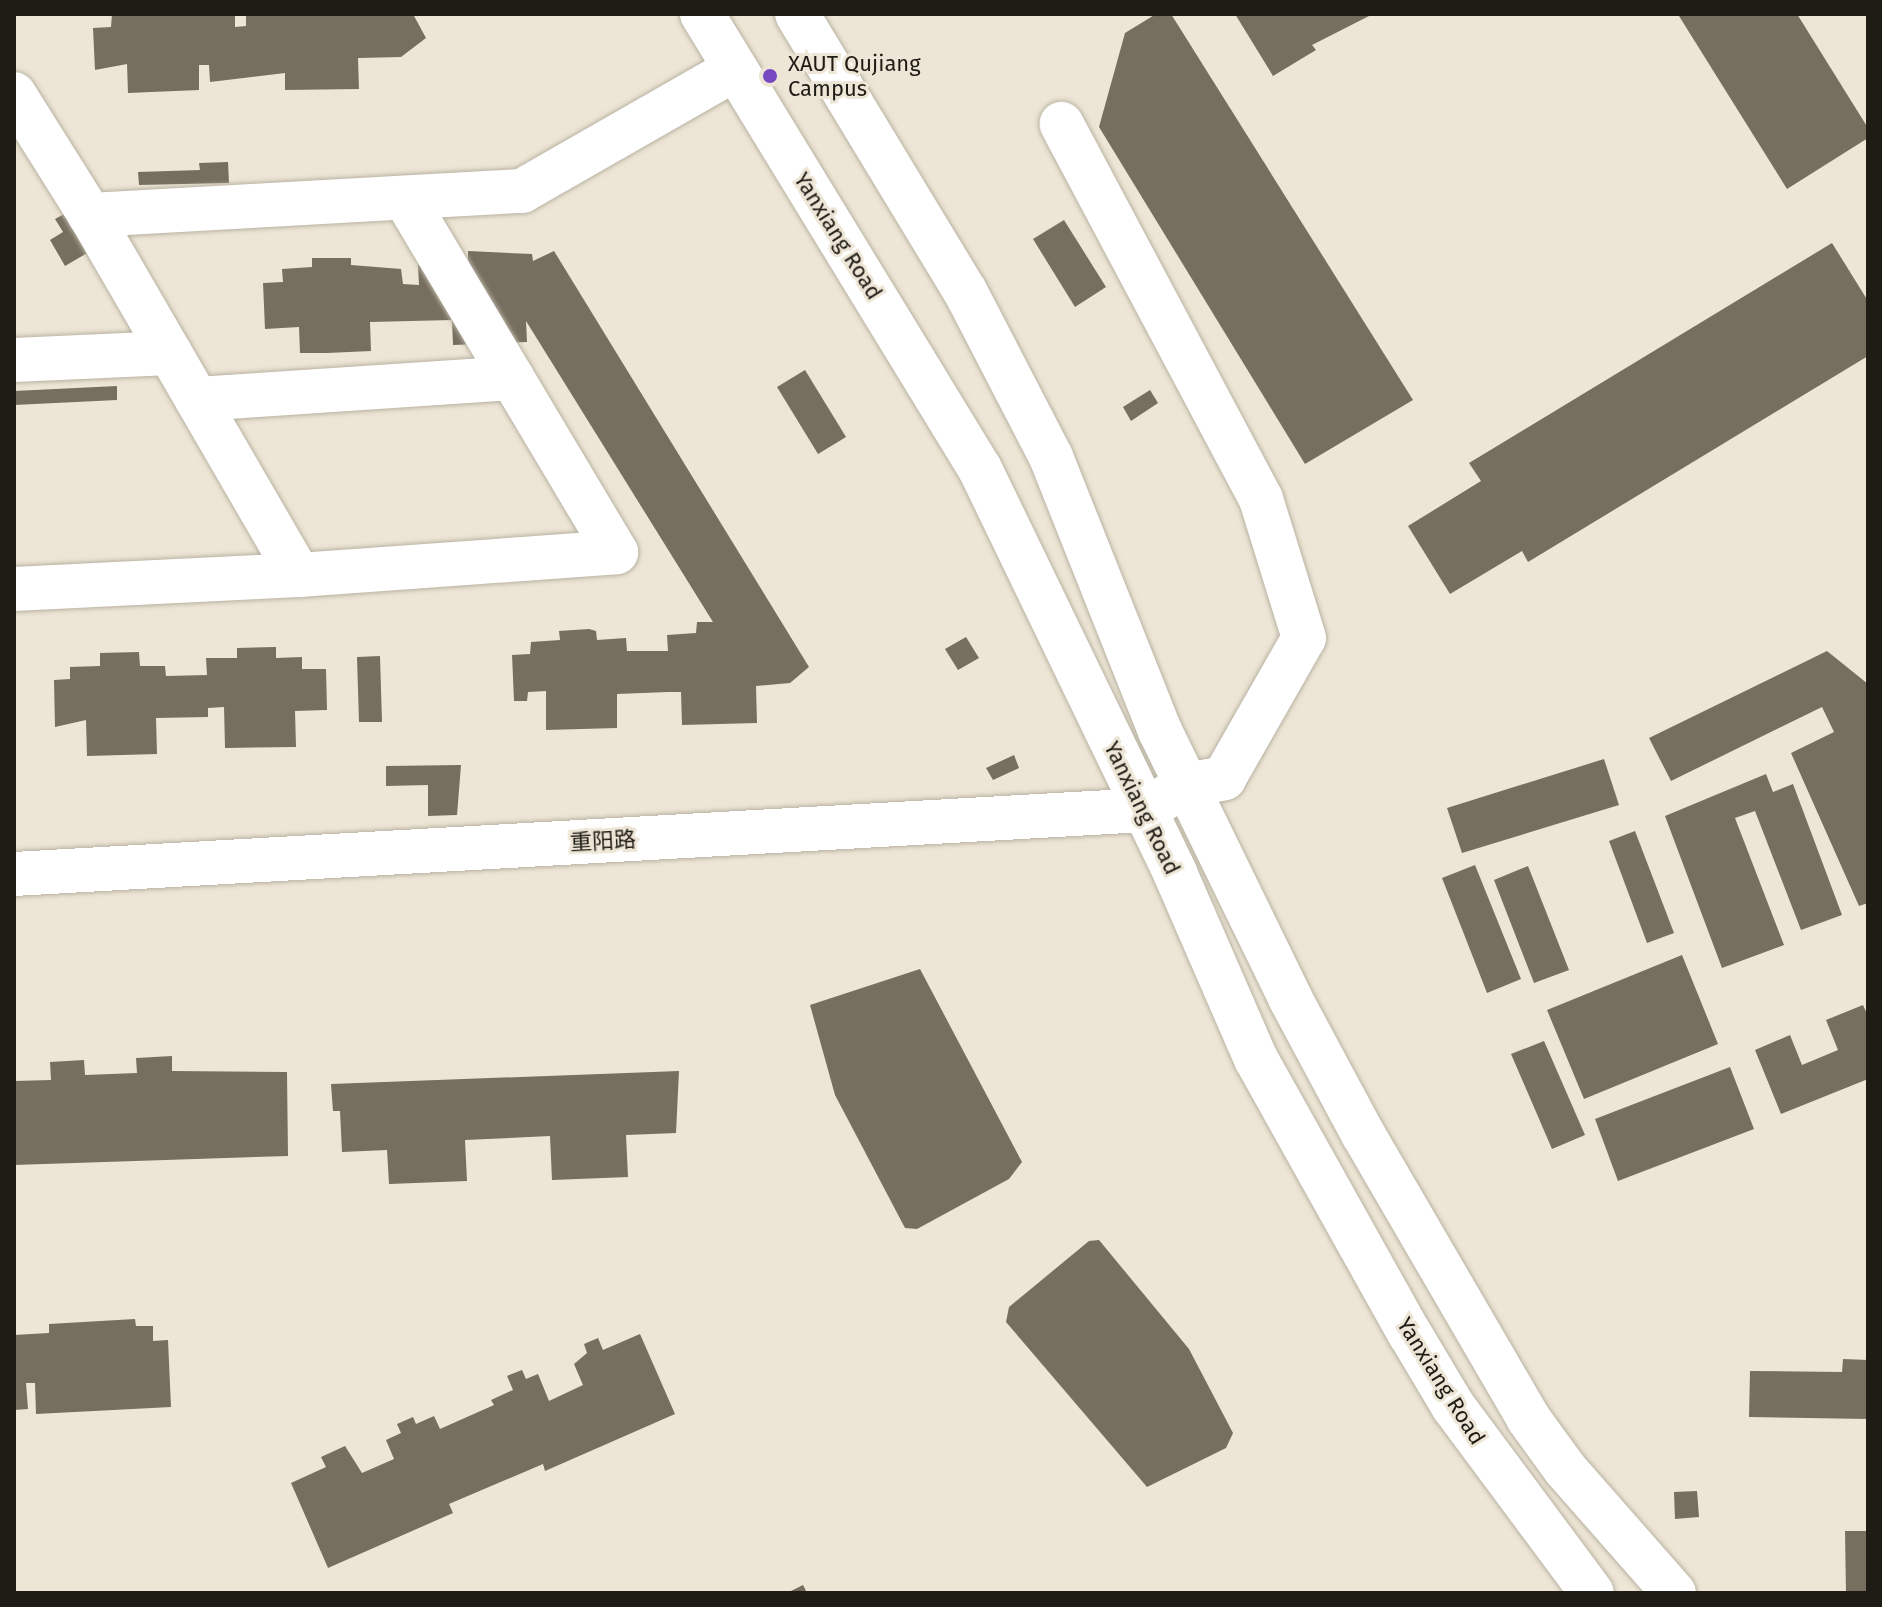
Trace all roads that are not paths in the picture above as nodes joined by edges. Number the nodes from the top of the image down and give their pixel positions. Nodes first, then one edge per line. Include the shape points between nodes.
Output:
1 (702, 14) edge
2 (797, 14) edge
3 (735, 69) junction
4 (14, 94) edge
5 (1062, 124) dead end
6 (405, 198) junction
7 (90, 215) junction
8 (170, 353) junction
9 (14, 360) edge
10 (512, 378) junction
11 (197, 399) junction
12 (299, 575) junction
13 (14, 589) edge
14 (1186, 785) junction
15 (1145, 810) junction
16 (14, 874) edge
17 (1592, 1593) edge
18 (1674, 1593) edge

1 - 3 street, Yanxiang Road
2 - 14 street via 965,291 1051,457
3 - 6 street via 522,191
3 - 15 street, Yanxiang Road via 980,469
4 - 7 street
5 - 14 street, 重阳路 via 1261,499 1304,638 1224,778
6 - 7 street
6 - 10 street
7 - 8 street
8 - 9 street
8 - 11 street
10 - 11 street
10 - 12 street via 616,552
11 - 12 street
12 - 13 street
14 - 15 street, 重阳路
14 - 18 street via 1316,1048 1501,1375 1565,1469
15 - 16 street, 重阳路
15 - 17 street, Yanxiang Road via 1256,1059 1410,1334 1488,1456

